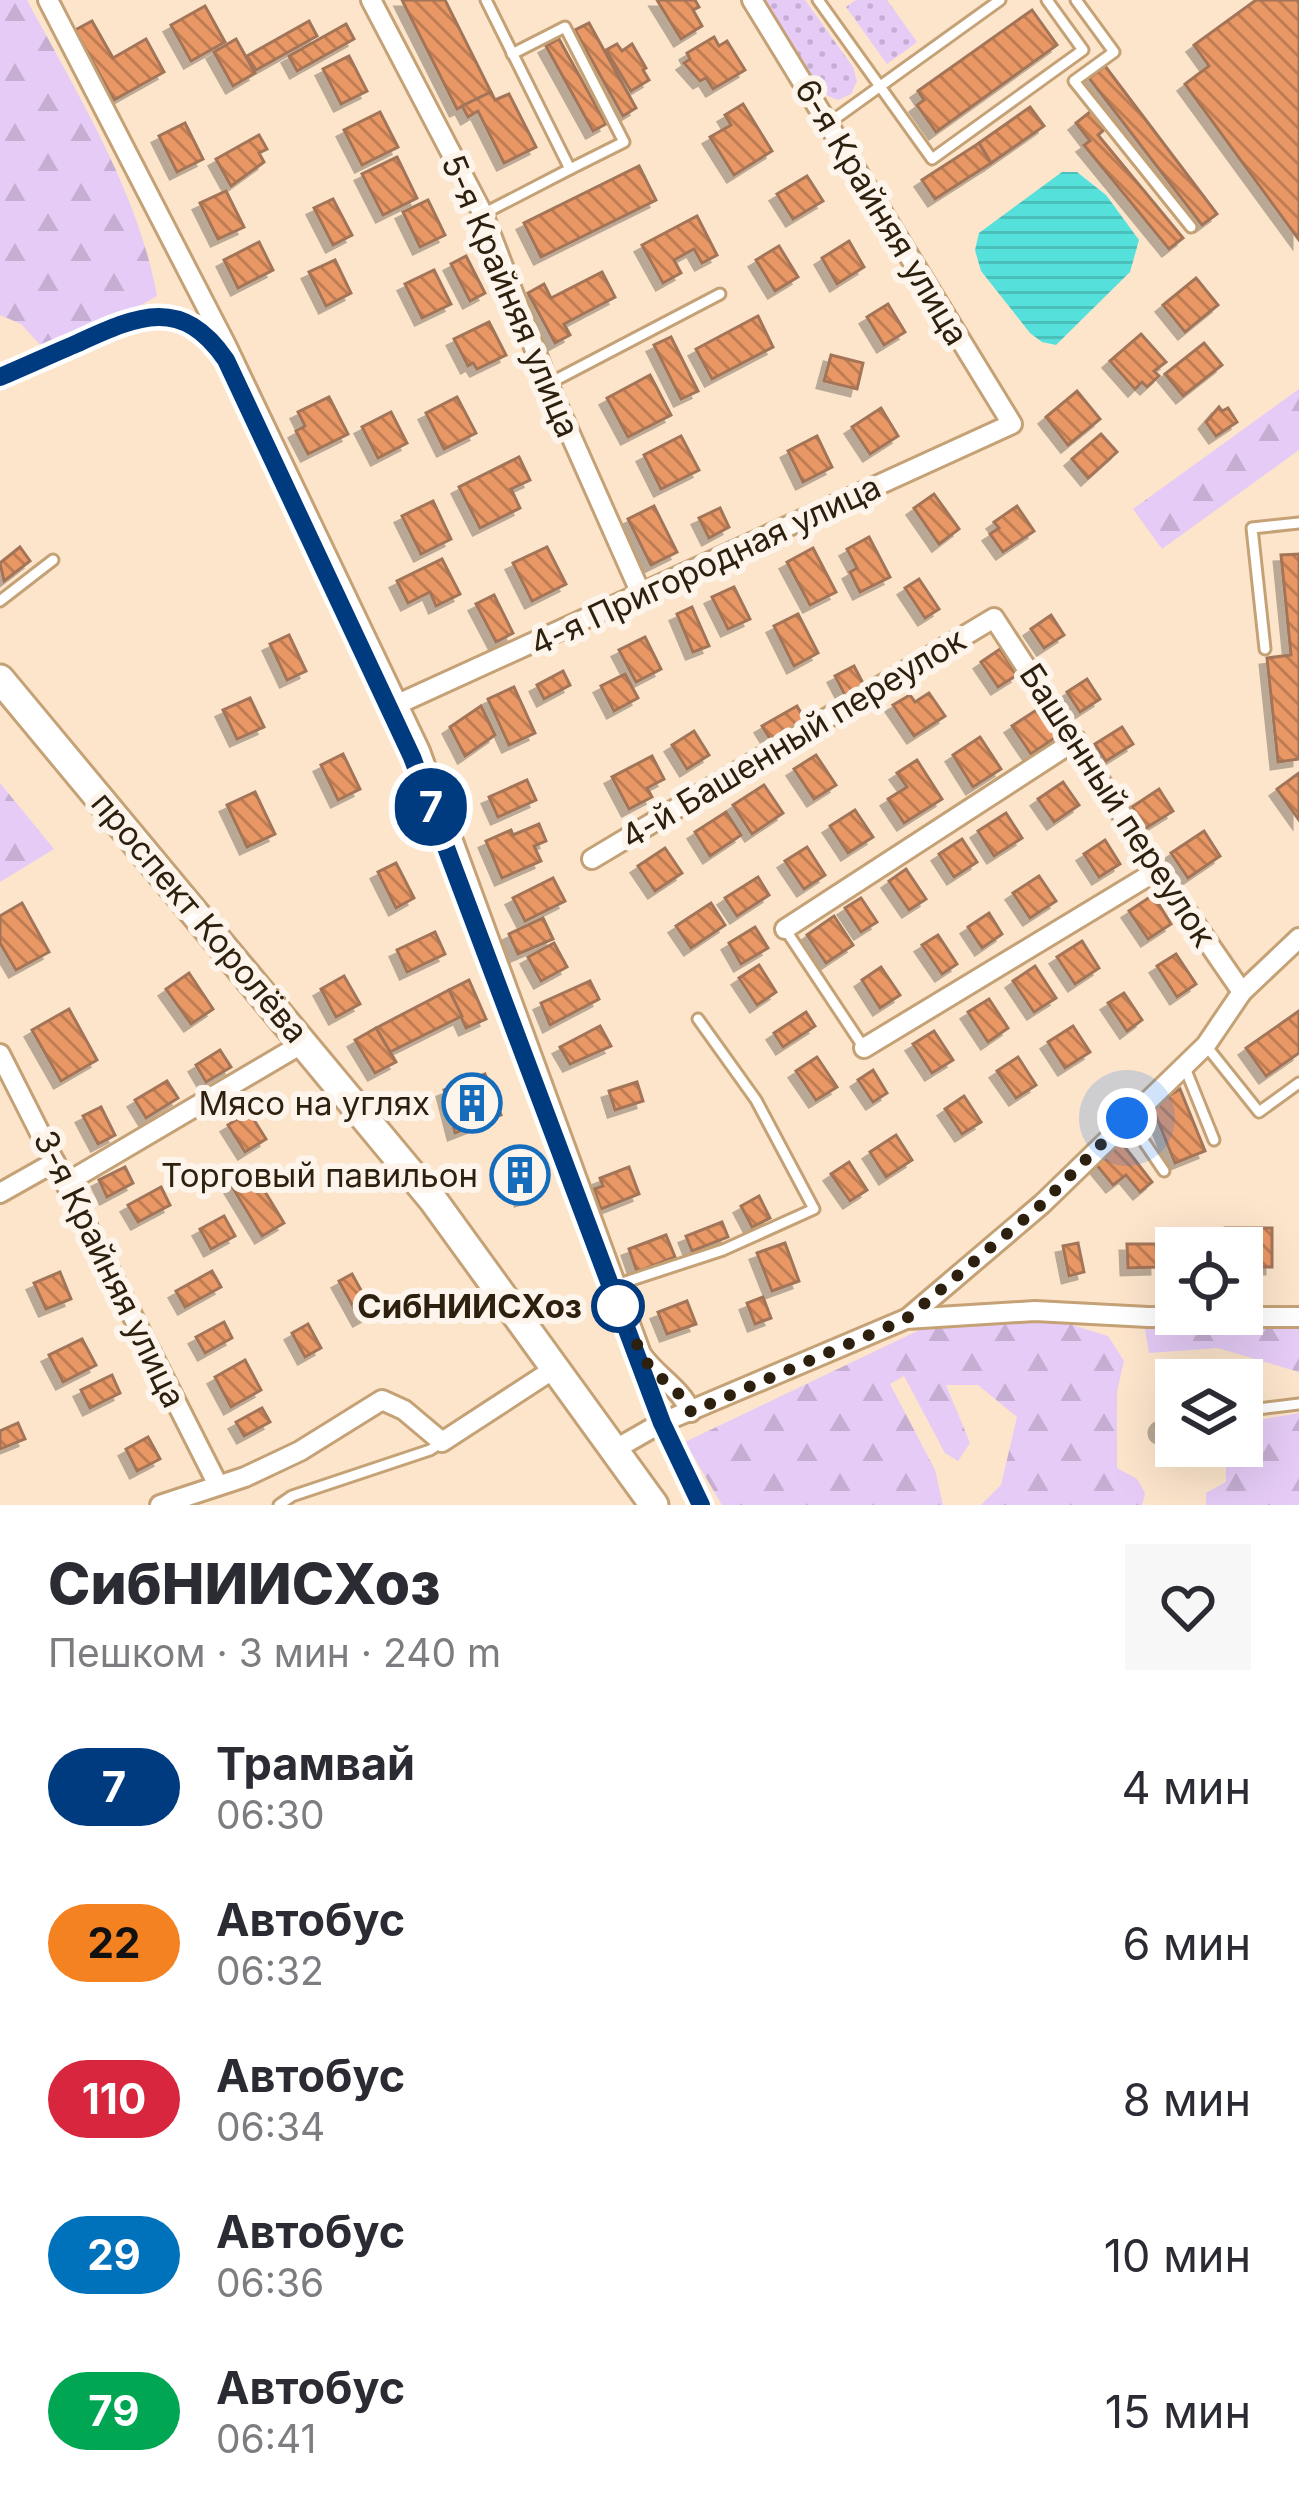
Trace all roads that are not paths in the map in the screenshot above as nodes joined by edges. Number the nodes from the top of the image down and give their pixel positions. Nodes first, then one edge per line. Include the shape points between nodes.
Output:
1 (48, 0) edge
2 (371, 0) edge
3 (486, 0) edge
4 (752, 0) edge
5 (1000, 0) edge
6 (1047, 0) edge
7 (1076, 0) edge
8 (824, 2) edge
9 (512, 54) junction
10 (880, 86) junction
11 (828, 123) junction
12 (570, 170) junction
13 (483, 214) junction
14 (1191, 227) dead end
15 (720, 294) dead end
16 (548, 384) junction
17 (1012, 424) joint
18 (1299, 523) edge
19 (52, 560) dead end
20 (642, 596) junction
21 (0, 601) edge
22 (994, 618) joint
23 (1265, 649) dead end
24 (4, 690) edge
25 (398, 704) junction
26 (1076, 740) junction
27 (592, 859) dead end
28 (1158, 870) junction
29 (785, 929) joint
30 (1299, 938) edge
31 (1242, 992) junction
32 (698, 1019) dead end
33 (305, 1042) junction
34 (1207, 1046) junction
35 (863, 1048) joint
36 (0, 1054) edge
37 (1184, 1066) junction
38 (1299, 1083) edge
39 (1127, 1118) junction
40 (1214, 1140) dead end
41 (55, 1162) junction
42 (1164, 1171) dead end
43 (65, 1183) junction
44 (0, 1193) edge
45 (616, 1285) junction
46 (1299, 1317) edge
47 (906, 1319) junction
48 (557, 1367) junction
49 (1299, 1404) edge
50 (1263, 1408) edge
51 (691, 1412) junction
52 (442, 1442) junction
53 (614, 1450) junction
54 (218, 1486) junction
55 (160, 1505) edge
56 (279, 1505) edge
57 (654, 1505) edge

1 - 25 street
2 - 13 street, 5-я Крайняя улица
3 - 9 lane
4 - 11 street, 6-я Крайняя улица
5 - 10 lane
6 - 10 lane via 1083,50 932,158
7 - 14 lane via 1114,52 1074,81
8 - 10 lane
9 - 12 lane
9 - 12 lane via 566,27 624,142
10 - 11 lane
11 - 17 street, 6-я Крайняя улица
12 - 13 lane
13 - 16 street, 5-я Крайняя улица
15 - 16 lane
16 - 20 street, 5-я Крайняя улица
17 - 20 street, 4-я Пригородная улица
18 - 23 lane via 1252,528
19 - 21 lane
20 - 25 street, 4-я Пригородная улица
22 - 26 street, Башенный переулок
22 - 27 street, 4-й Башенный переулок
24 - 33 main road, проспект Королёва
25 - 45 street
26 - 28 street, Башенный переулок
26 - 29 street
28 - 31 street, Башенный переулок
28 - 35 street
29 - 35 lane
30 - 31 street
31 - 34 street
32 - 45 lane via 756,1100 814,1209
33 - 43 street
33 - 48 main road, проспект Королёва
34 - 37 street
34 - 38 lane via 1258,1112
36 - 41 street, 3-я Крайняя улица
37 - 39 street
37 - 40 lane
39 - 42 lane
39 - 47 street via 1042,1204
41 - 43 street, 3-я Крайняя улица
41 - 44 street
43 - 54 street, 3-я Крайняя улица
45 - 51 street via 641,1354
46 - 47 street via 1035,1311
47 - 51 street
48 - 52 street
48 - 53 main road, проспект Королёва
49 - 50 lane
51 - 53 street
52 - 54 street via 382,1400 299,1451
52 - 56 lane
53 - 57 main road, проспект Королёва
54 - 55 street

